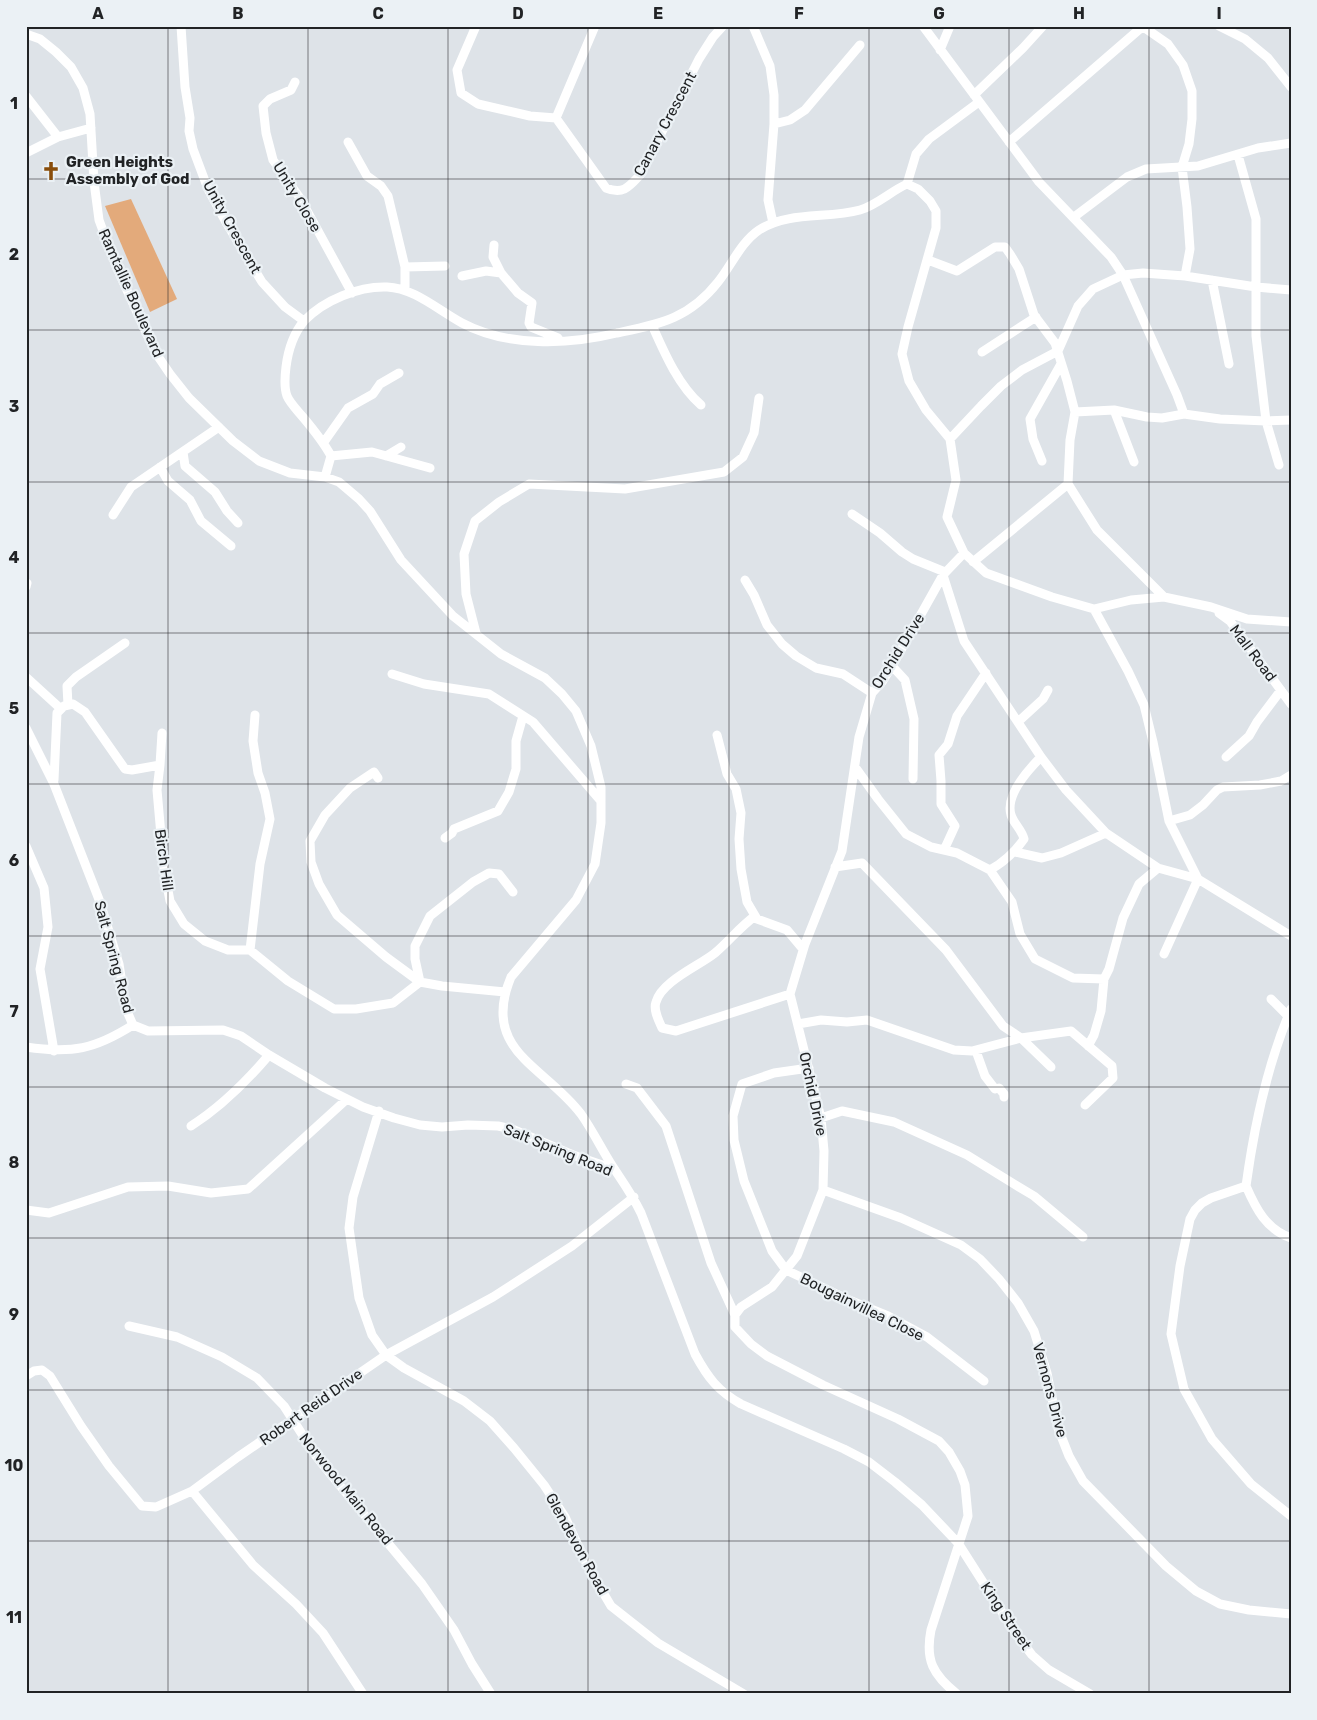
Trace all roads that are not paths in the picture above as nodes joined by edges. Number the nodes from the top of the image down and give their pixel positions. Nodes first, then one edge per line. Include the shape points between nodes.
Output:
1 (181, 26) edge
2 (476, 26) edge
3 (595, 26) edge
4 (723, 26) edge
5 (753, 26) edge
6 (922, 26) edge
7 (950, 26) edge
8 (1043, 26) edge
9 (1219, 26) edge
10 (1142, 27) edge
11 (26, 34) edge
12 (860, 45) dead end
13 (940, 50) junction
14 (295, 82) dead end
15 (1291, 87) edge
16 (26, 96) edge
17 (976, 99) junction
18 (556, 118) junction
19 (774, 124) junction
20 (91, 128) junction
21 (58, 137) junction
22 (348, 142) dead end
23 (1009, 142) junction
24 (1291, 142) edge
25 (26, 153) edge
26 (1238, 156) junction
27 (1182, 167) junction
28 (907, 184) junction
29 (1074, 217) junction
30 (773, 223) junction
31 (494, 245) dead end
32 (928, 260) junction
33 (445, 266) dead end
34 (405, 268) junction
35 (501, 273) junction
36 (1123, 275) junction
37 (462, 276) dead end
38 (1184, 276) junction
39 (1212, 280) junction
40 (1256, 288) junction
41 (405, 290) junction
42 (1291, 290) edge
43 (352, 293) junction
44 (1036, 317) junction
45 (304, 321) junction
46 (652, 325) junction
47 (564, 340) junction
48 (1058, 351) junction
49 (982, 352) dead end
50 (1062, 364) junction
51 (1229, 364) dead end
52 (400, 373) dead end
53 (759, 398) dead end
54 (701, 405) dead end
55 (1114, 410) junction
56 (1075, 412) junction
57 (1184, 414) junction
58 (1291, 420) edge
59 (1266, 421) junction
60 (219, 427) junction
61 (950, 439) junction
62 (324, 442) junction
63 (400, 447) dead end
64 (183, 452) junction
65 (331, 456) junction
66 (386, 456) junction
67 (1042, 461) dead end
68 (1134, 462) dead end
69 (1279, 465) dead end
70 (160, 467) junction
71 (430, 468) dead end
72 (325, 477) junction
73 (1068, 484) junction
74 (852, 514) dead end
75 (113, 515) dead end
76 (238, 523) dead end
77 (231, 546) dead end
78 (964, 553) junction
79 (973, 562) junction
80 (944, 573) junction
81 (745, 580) dead end
82 (1164, 597) junction
83 (1211, 607) junction
84 (1094, 608) junction
85 (1291, 622) edge
86 (476, 633) junction
87 (125, 643) dead end
88 (892, 666) junction
89 (392, 674) dead end
90 (986, 674) junction
91 (26, 677) edge
92 (1048, 690) dead end
93 (1280, 690) junction
94 (872, 693) junction
95 (1291, 704) edge
96 (64, 707) junction
97 (256, 715) dead end
98 (523, 716) junction
99 (1018, 721) junction
100 (26, 728) edge
101 (162, 733) dead end
102 (717, 734) dead end
103 (1041, 757) junction
104 (1226, 757) dead end
105 (160, 766) junction
106 (855, 767) junction
107 (1291, 775) edge
108 (378, 778) dead end
109 (914, 779) dead end
110 (54, 784) junction
111 (601, 801) junction
112 (1169, 821) junction
113 (1106, 833) junction
114 (445, 838) dead end
115 (26, 846) edge
116 (944, 850) junction
117 (1015, 852) junction
118 (835, 867) junction
119 (1158, 868) junction
120 (990, 870) junction
121 (37, 872) junction
122 (26, 873) edge
123 (1198, 879) junction
124 (513, 892) dead end
125 (755, 916) junction
126 (1291, 936) edge
127 (803, 949) junction
128 (250, 950) junction
129 (1164, 954) dead end
130 (1104, 979) junction
131 (420, 982) junction
132 (505, 992) junction
133 (790, 994) junction
134 (1271, 999) dead end
135 (1290, 1015) edge
136 (798, 1024) junction
137 (133, 1025) junction
138 (1021, 1038) junction
139 (1088, 1046) junction
140 (26, 1047) edge
141 (54, 1050) junction
142 (976, 1051) junction
143 (269, 1055) junction
144 (1051, 1067) dead end
145 (809, 1068) junction
146 (626, 1084) dead end
147 (1004, 1097) dead end
148 (347, 1099) junction
149 (1085, 1105) dead end
150 (379, 1111) junction
151 (821, 1118) junction
152 (191, 1126) dead end
153 (614, 1169) junction
154 (1246, 1186) junction
155 (823, 1190) junction
156 (634, 1197) junction
157 (26, 1210) edge
158 (1083, 1237) dead end
159 (1291, 1238) edge
160 (786, 1270) junction
161 (736, 1315) junction
162 (129, 1326) dead end
163 (386, 1355) junction
164 (26, 1376) edge
165 (984, 1381) dead end
166 (292, 1420) junction
167 (192, 1491) junction
168 (1291, 1516) edge
169 (958, 1543) junction
170 (1291, 1614) edge
171 (363, 1694) edge
172 (492, 1694) edge
173 (744, 1694) edge
174 (957, 1694) edge
175 (1090, 1694) edge

1 - 45 street, Unity Crescent via 189,131 208,189 262,282 285,307
2 - 18 street via 457,70 461,93 478,104 530,116
3 - 18 street
4 - 18 street, Canary Crescent via 699,59 640,175 625,189 615,192 606,188
5 - 19 street via 770,66
6 - 13 street
7 - 13 street
8 - 17 street
9 - 15 street via 1245,39 1268,58
10 - 23 street
10 - 27 street via 1168,44 1183,65 1192,91 1189,144
11 - 20 street, Ramtallie Boulevard via 40,39 71,67 83,88
12 - 19 street via 805,110 790,120
13 - 17 street
14 - 43 street, Unity Close via 291,90 270,99 263,106 273,160 300,198
16 - 21 street
17 - 23 street
17 - 28 street via 916,154
19 - 30 street via 768,200
20 - 21 street
20 - 60 street, Ramtallie Boulevard via 98,220 116,266 155,352 189,398
21 - 25 street
22 - 34 street via 367,176 388,196
23 - 29 street via 1039,182
24 - 26 street via 1258,148
26 - 27 street
26 - 40 street via 1256,219
27 - 29 street via 1146,169 1127,177
27 - 38 street via 1190,249
28 - 30 street via 861,209 835,215 788,218
28 - 32 street via 918,189 936,211 936,228
29 - 36 street
30 - 46 street via 757,232 698,305
31 - 35 street via 493,257
32 - 44 street via 957,271 995,247 1005,247 1019,269
32 - 61 street via 902,354 909,381 926,410
33 - 34 street
34 - 41 street
35 - 37 street via 486,271
35 - 47 street via 518,293 532,303 531,327
36 - 38 street
36 - 48 street via 1093,289 1078,306
36 - 57 street
38 - 39 street
39 - 40 street
39 - 51 street
40 - 42 street
40 - 59 street via 1256,336
41 - 43 street via 370,288
41 - 47 street via 463,324 482,331 532,341
43 - 45 street via 333,300
44 - 48 street
44 - 49 street
45 - 62 street via 287,358 286,395
46 - 47 street via 610,335
46 - 54 street via 680,379
48 - 50 street
48 - 61 street via 1022,370 1001,386
50 - 56 street
50 - 67 street via 1030,419 1033,439
52 - 62 street via 348,408
53 - 86 street via 754,433 743,457 724,472 624,489 529,484 475,521 464,554 466,594
55 - 56 street
55 - 57 street via 1162,418
55 - 68 street
56 - 73 street
57 - 59 street
58 - 59 street
59 - 69 street
60 - 64 street
60 - 72 street, Ramtallie Boulevard via 259,461 290,473
61 - 78 street via 956,480 947,517
62 - 65 street
63 - 66 street
64 - 70 street
64 - 76 street via 185,466 215,492
65 - 66 street via 372,452
65 - 72 street
66 - 71 street
70 - 75 street via 131,487
70 - 77 street via 168,481 190,500 201,521
72 - 86 street, Ramtallie Boulevard via 339,482 359,499 401,560 453,616
73 - 79 street
73 - 82 street via 1097,530
74 - 80 street via 902,552
78 - 79 street
78 - 80 street, Orchid Drive
79 - 84 street via 986,573
80 - 88 street, Orchid Drive
80 - 90 street via 964,641
81 - 94 street via 767,625 782,644 816,668 843,674
82 - 83 street
82 - 84 street
83 - 85 street via 1246,619
83 - 93 street, Mall Road via 1230,621
84 - 112 street via 1144,706
86 - 111 street, Ramtallie Boulevard via 501,654 545,678 576,711 596,761
87 - 96 street via 76,676 67,686
88 - 94 street, Orchid Drive
88 - 109 street via 905,680 914,719
89 - 98 street via 424,684 489,694
90 - 99 street
90 - 116 street via 956,716 948,744 939,755 941,804 955,826
91 - 96 street
92 - 99 street via 1043,699
93 - 95 street, Mall Road
93 - 104 street via 1249,736
94 - 106 street, Orchid Drive via 859,737
96 - 105 street via 73,704 85,712 125,769
96 - 110 street via 57,713
97 - 128 street via 253,741 270,819 260,864
98 - 111 street via 533,722
98 - 114 street via 516,742 516,769 509,792 498,810 454,829
99 - 103 street
100 - 110 street, Salt Spring Road
101 - 105 street, Birch Hill
102 - 125 street via 727,774 736,789 741,813 741,869 747,902
103 - 113 street
103 - 117 street via 1026,773 1012,799 1010,813 1024,840
105 - 128 street, Birch Hill via 158,817 170,901 184,924 204,941 228,950
106 - 116 street via 906,834
106 - 118 street, Orchid Drive via 842,851
107 - 112 street via 1281,781 1260,785 1223,786 1190,815
108 - 131 street via 374,772 350,788 325,814 310,841 311,862 318,884 337,915
110 - 137 street, Salt Spring Road via 100,902 119,964 126,1009
111 - 132 street, Ramtallie Boulevard via 595,864 576,900 511,977
112 - 123 street
113 - 117 street via 1042,858
113 - 119 street
115 - 121 street
116 - 120 street via 958,853
117 - 120 street
118 - 127 street, Orchid Drive
118 - 138 street via 862,863 946,950 1003,1026
119 - 123 street
119 - 130 street via 1139,884 1123,918
120 - 130 street via 1012,902 1020,934 1035,959 1073,978
121 - 122 street
121 - 141 street via 44,888 48,928 40,969
123 - 126 street
123 - 129 street
124 - 131 street via 499,874 489,873 430,916 415,946
125 - 127 street via 787,930
125 - 133 street via 714,954 690,968 661,993 655,1003 662,1028 676,1030
127 - 133 street, Orchid Drive
128 - 131 street via 288,981 334,1009 393,1003
130 - 139 street via 1101,1011
131 - 132 street
132 - 153 street, Ramtallie Boulevard via 502,1008 510,1040 528,1064 581,1115
133 - 136 street, Orchid Drive
134 - 135 street
135 - 154 street via 1276,1047 1264,1090
136 - 142 street via 821,1020 867,1020 954,1050
136 - 145 street, Orchid Drive
137 - 141 street via 113,1038 87,1048
137 - 143 street, Salt Spring Road via 148,1031 222,1030 241,1036
138 - 139 street via 1071,1031
138 - 142 street
138 - 144 street
139 - 149 street via 1112,1066 1112,1078
140 - 141 street
142 - 147 street via 985,1076
143 - 148 street, Salt Spring Road
143 - 152 street via 246,1081
145 - 151 street, Orchid Drive
145 - 160 street via 774,1073 742,1084 733,1116 734,1140 744,1181 772,1251
146 - 161 street via 637,1088 666,1126 711,1263
148 - 150 street, Salt Spring Road
148 - 157 street via 248,1189 211,1193 168,1186 128,1187 49,1213
150 - 153 street, Salt Spring Road via 420,1125 512,1129
150 - 163 street, Glendevon Road via 353,1197 349,1228 359,1298 372,1335
151 - 155 street, Orchid Drive
151 - 158 street via 842,1111 904,1126 967,1155 1034,1196
153 - 156 street, Salt Spring Road
154 - 159 street via 1255,1208 1266,1223
154 - 168 street via 1202,1203 1190,1219 1171,1334 1184,1389 1212,1439 1251,1484
155 - 160 street, Orchid Drive via 797,1256
155 - 170 street, Vernons Drive via 900,1218 961,1245 980,1259 1018,1303 1034,1331 1047,1373 1058,1428 1083,1481 1166,1566 1196,1591 1220,1604
156 - 163 street, Robert Reid Drive via 533,1272
156 - 169 street, Salt Spring Road via 695,1354 714,1385 742,1404 869,1462 922,1505
160 - 161 street, Orchid Drive via 772,1288 741,1307
160 - 165 street, Bougainvillea Close via 927,1337
161 - 169 street via 735,1327 767,1356 898,1419 939,1442 949,1452 965,1485 968,1516
162 - 166 street, Norwood Main Road via 177,1337 222,1356 257,1378 284,1406
163 - 166 street, Robert Reid Drive
163 - 173 street, Glendevon Road via 464,1401 490,1421 544,1485 565,1517 588,1567 611,1606 658,1643
164 - 167 street, Robert Reid Drive via 34,1370 42,1370 50,1376 86,1434 142,1506 156,1507
166 - 167 street, Robert Reid Drive
166 - 172 street, Norwood Main Road via 332,1476 422,1584
167 - 171 street via 253,1565 323,1633
169 - 174 street via 928,1644 935,1673
169 - 175 street, King Street via 1032,1656

